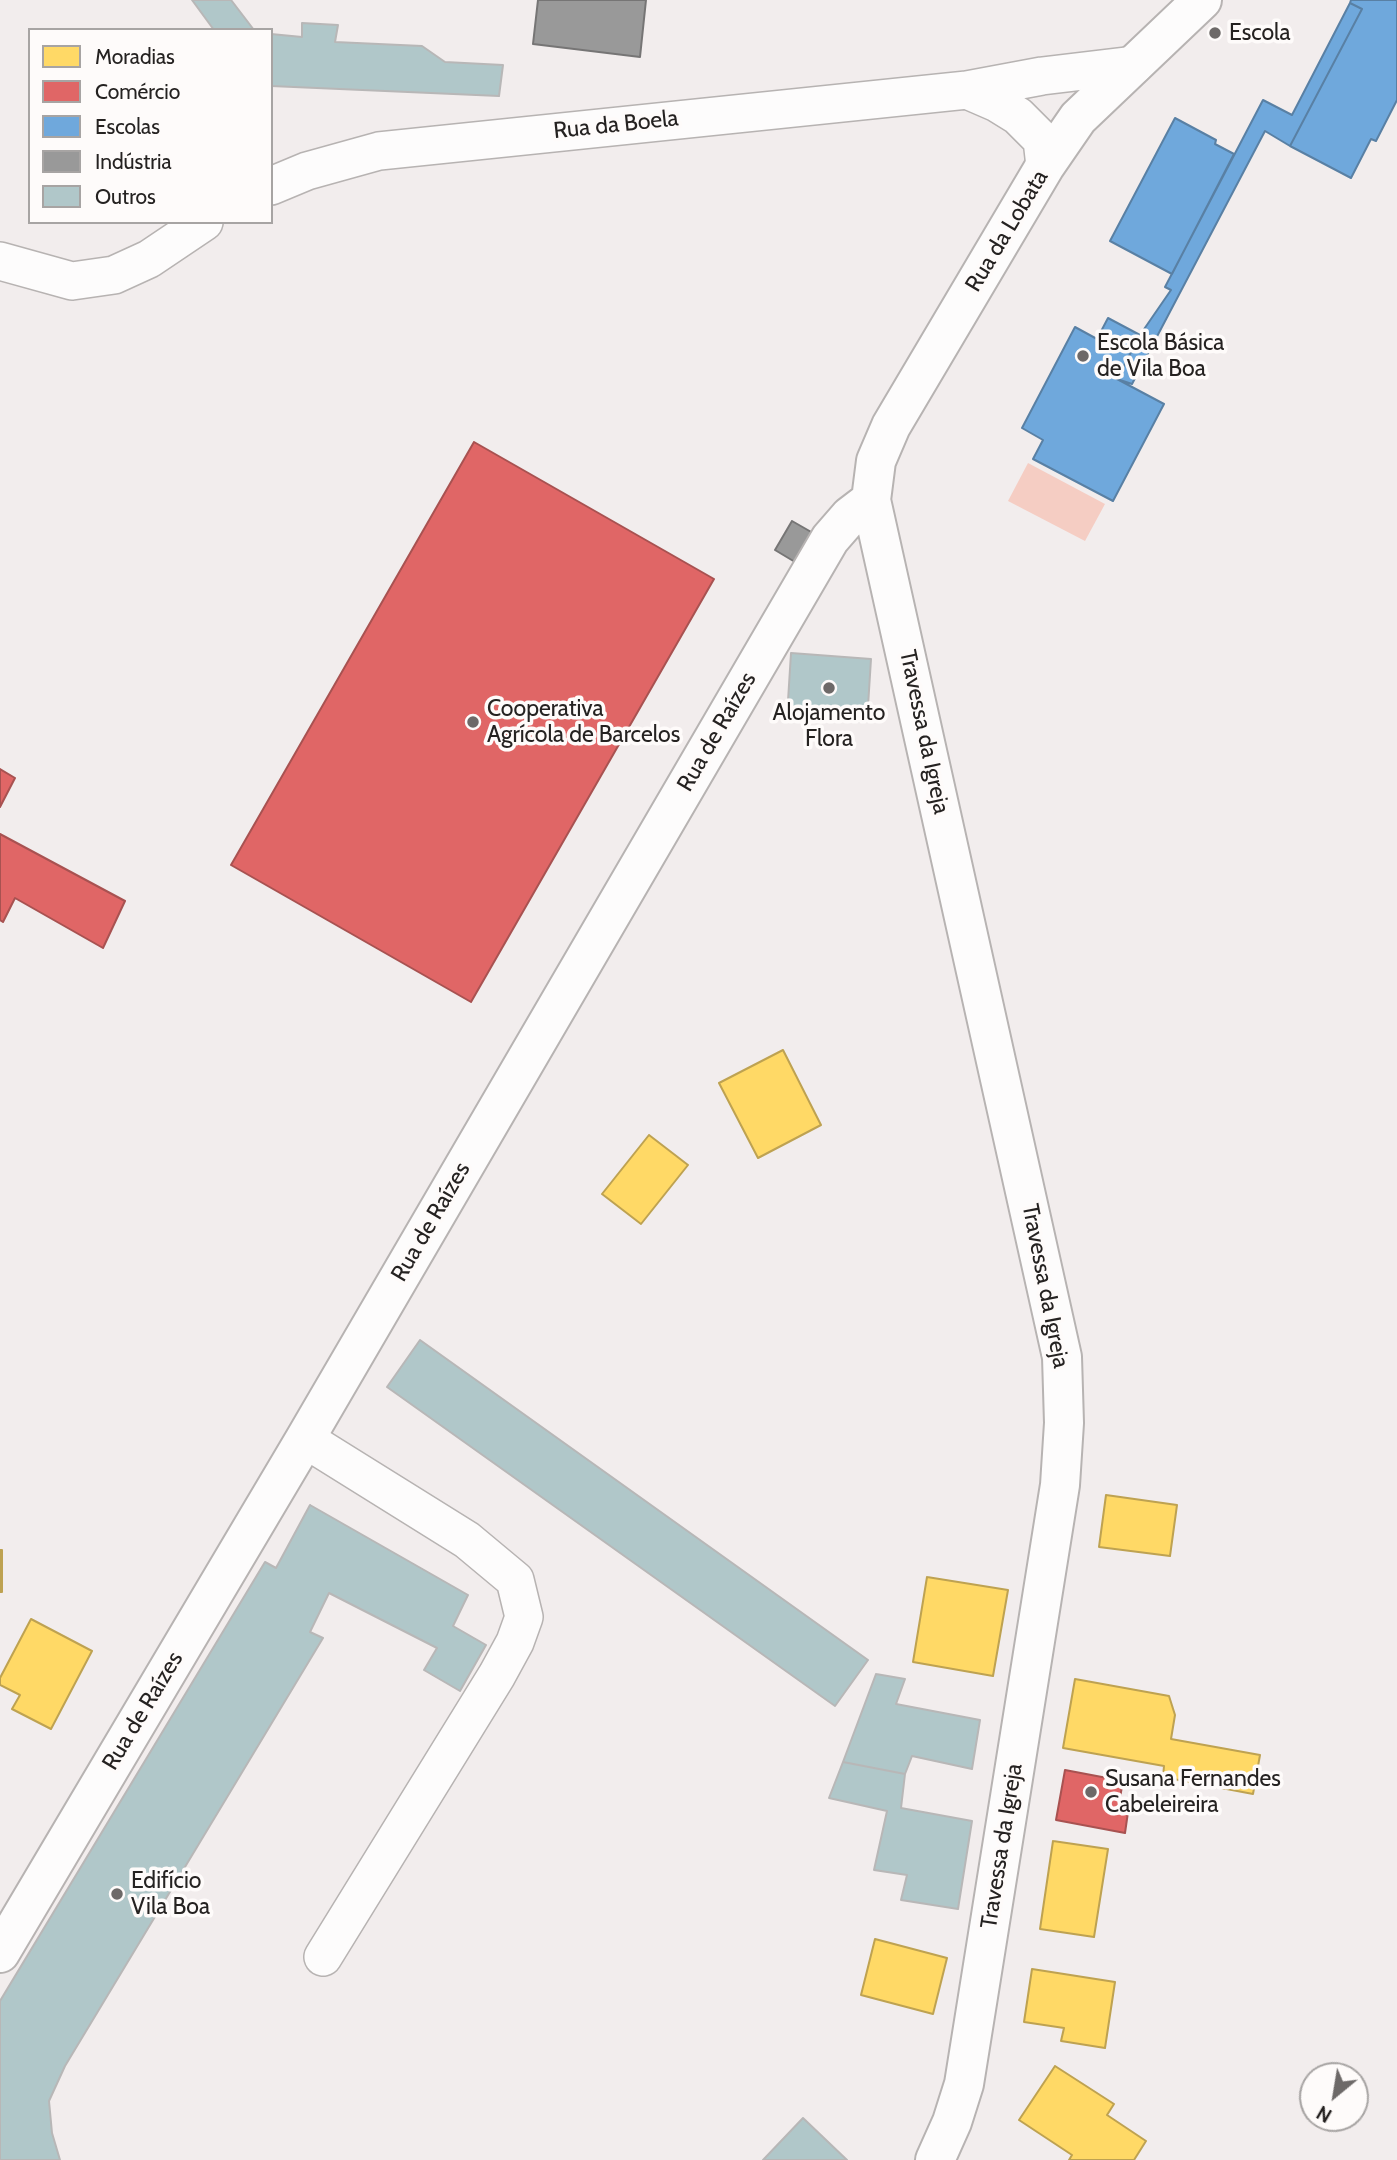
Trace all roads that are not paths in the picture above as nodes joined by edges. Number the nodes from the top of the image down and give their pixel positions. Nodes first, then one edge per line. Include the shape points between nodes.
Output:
1 (1202, 0) edge
2 (1134, 65) junction
3 (967, 90) junction
4 (1045, 166) junction
5 (273, 185) edge
6 (201, 224) edge
7 (0, 261) edge
8 (871, 500) junction
9 (305, 1438) junction
10 (0, 1953) edge
11 (323, 1957) dead end
12 (934, 2160) edge

1 - 2 street, Rua da Lobata
2 - 3 street, Rua da Boela
2 - 4 street, Rua da Lobata via 1078,118
3 - 4 street via 1018,116 1042,140
3 - 5 street, Rua da Boela via 379,150
4 - 8 street, Rua da Lobata via 891,426 876,461
6 - 7 street via 149,259 114,275 72,281
8 - 9 street, Rua de Raízes via 830,539
8 - 12 street, Travessa da Igreja via 1062,1357 1064,1423 1058,1499 964,2084
9 - 10 street, Rua de Raízes
9 - 11 street via 467,1540 515,1580 524,1618 497,1675

